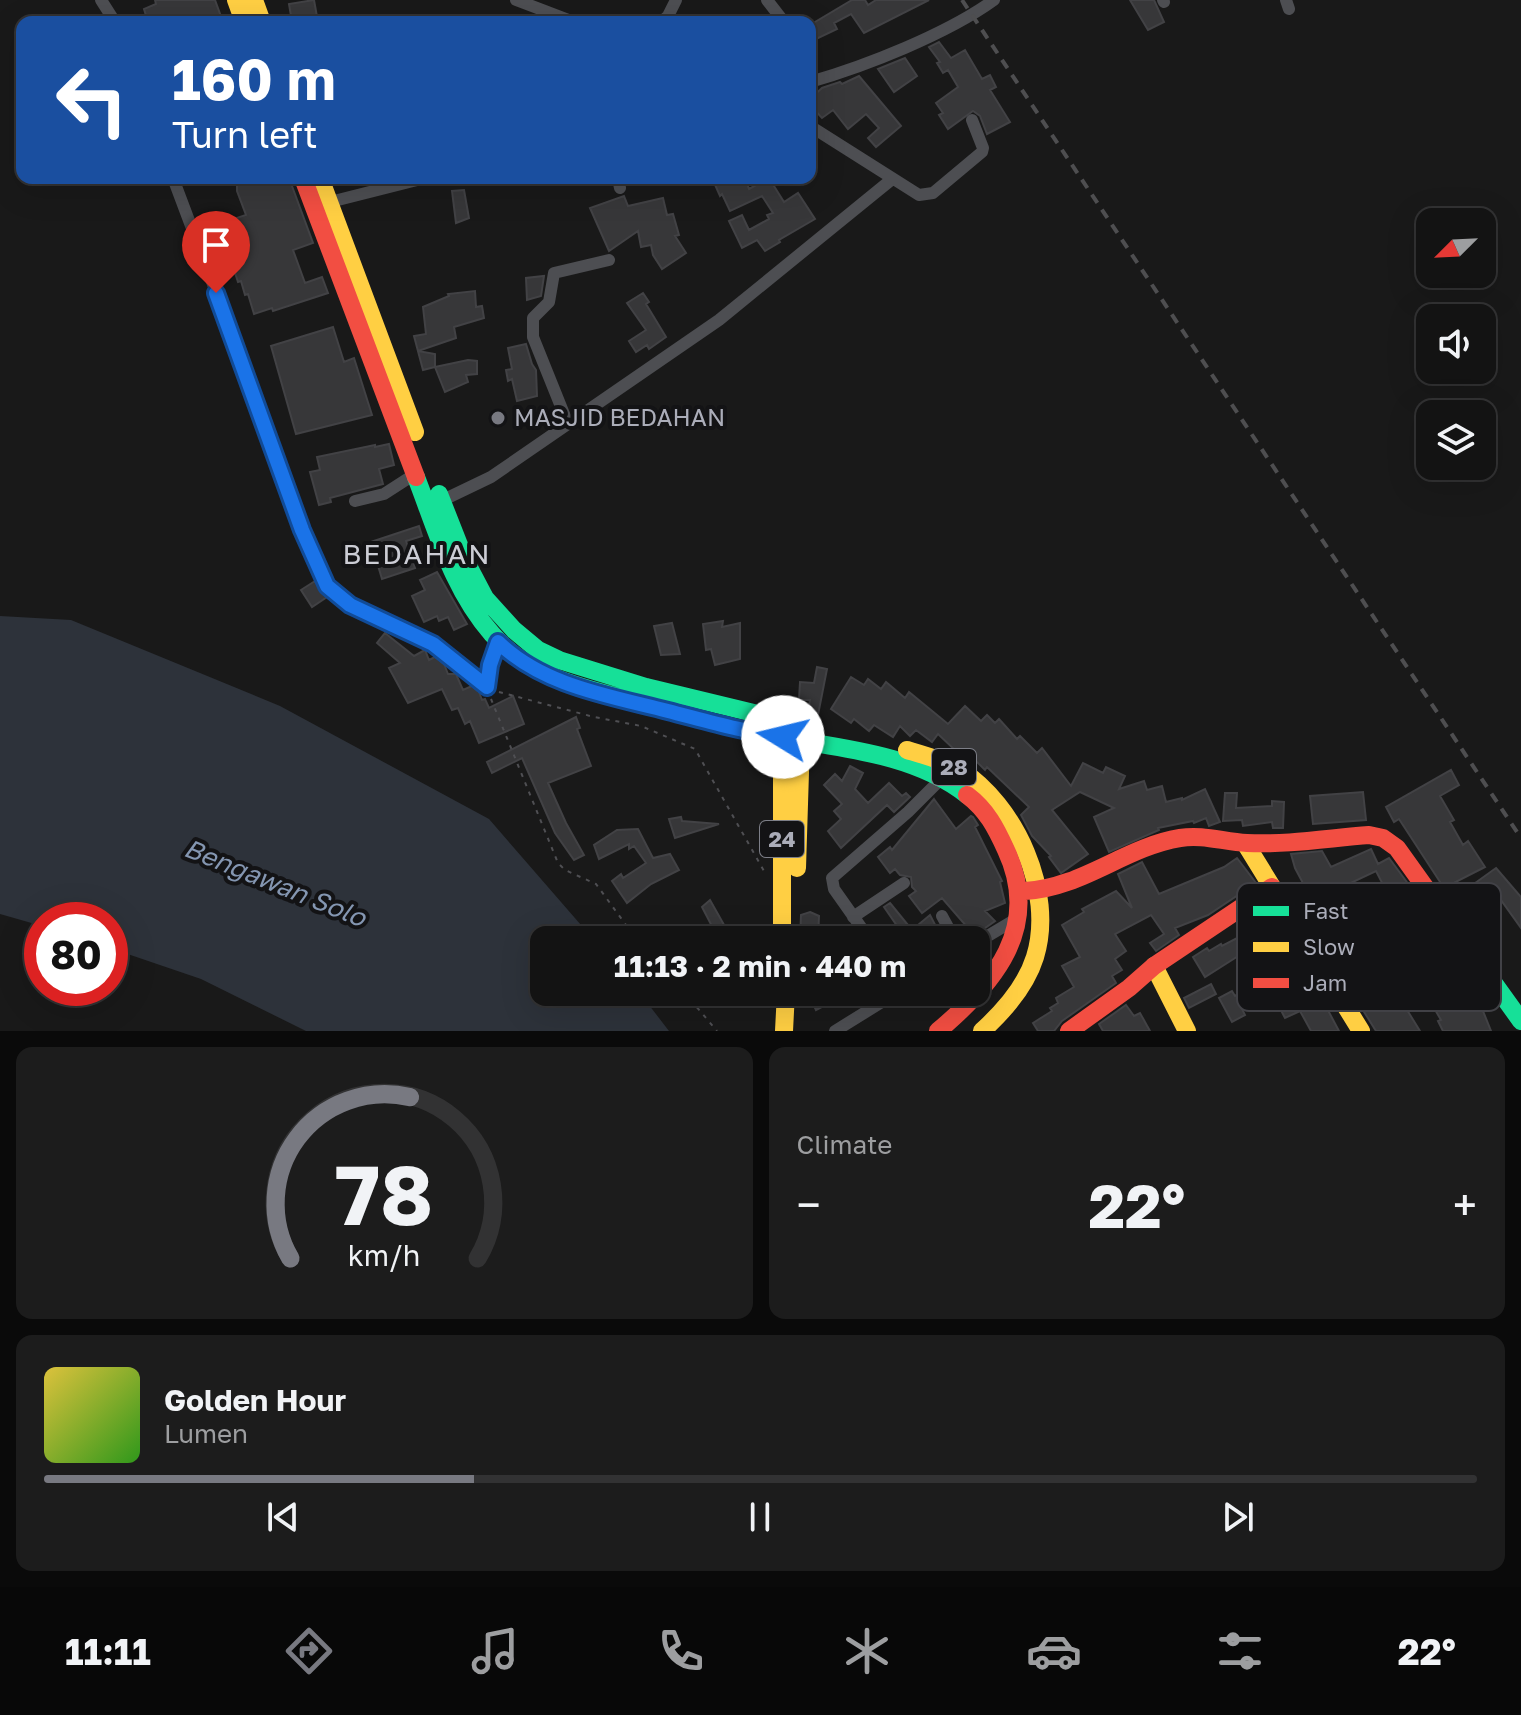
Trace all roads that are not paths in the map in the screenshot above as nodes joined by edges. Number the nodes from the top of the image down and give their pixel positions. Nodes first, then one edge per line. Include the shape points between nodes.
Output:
1 (516, 0) edge
2 (767, 0) edge
3 (994, 0) edge
4 (558, 16) edge
5 (779, 16) edge
6 (816, 80) edge
7 (972, 120) dead end
8 (816, 130) edge
9 (891, 180) junction
10 (175, 184) edge
11 (305, 184) edge
12 (322, 184) edge
13 (401, 184) edge
14 (330, 202) junction
15 (609, 260) dead end
16 (568, 424) junction
17 (415, 474) junction
18 (355, 501) dead end
19 (441, 501) junction
20 (498, 642) junction
21 (794, 731) junction
22 (941, 779) junction
23 (1245, 843) junction
24 (904, 883) dead end
25 (1270, 883) edge
26 (1422, 883) edge
27 (1019, 891) junction
28 (1039, 892) junction
29 (1237, 910) edge
30 (942, 916) dead end
31 (1020, 916) junction
32 (853, 917) junction
33 (782, 926) edge
34 (795, 926) edge
35 (860, 926) edge
36 (947, 926) edge
37 (990, 934) edge
38 (1154, 966) junction
39 (1501, 993) edge
40 (785, 1006) edge
41 (875, 1006) edge
42 (1349, 1011) edge
43 (1521, 1021) edge
44 (784, 1031) edge
45 (835, 1031) edge
46 (938, 1031) edge
47 (982, 1031) edge
48 (1069, 1031) edge
49 (1187, 1031) edge
50 (1361, 1031) edge

1 - 4 street
2 - 5 street
3 - 6 street via 915,42
7 - 9 street via 983,151 933,193 919,195
8 - 9 street
9 - 16 street via 719,320
10 - 20 street via 327,586 350,605 433,644 487,687
11 - 17 main road
12 - 14 main road
13 - 14 street
14 - 19 main road
15 - 16 street via 554,273 549,302 533,318 533,337
16 - 19 street via 491,477
17 - 18 street via 384,494
17 - 20 main road via 451,569 479,620
19 - 21 main road via 485,598 538,650
20 - 21 main road via 565,683 750,733
21 - 22 main road, 28
21 - 28 main road, 28 via 907,750 963,772 1010,822
21 - 33 main road, 24
21 - 34 main road, 24
22 - 27 main road, 28 via 981,806 1015,868
22 - 32 street via 832,878
23 - 25 main road
23 - 26 main road via 1383,838 1397,848
23 - 28 main road via 1201,836 1150,844
24 - 32 street
27 - 28 main road
27 - 31 main road, 28
28 - 47 main road, 28 via 1037,953 1018,993
29 - 38 main road
30 - 36 street
31 - 37 street
31 - 46 main road, 28 via 992,978
32 - 35 street
38 - 48 main road
38 - 49 main road
39 - 43 main road
40 - 44 main road
41 - 45 street
42 - 50 main road

